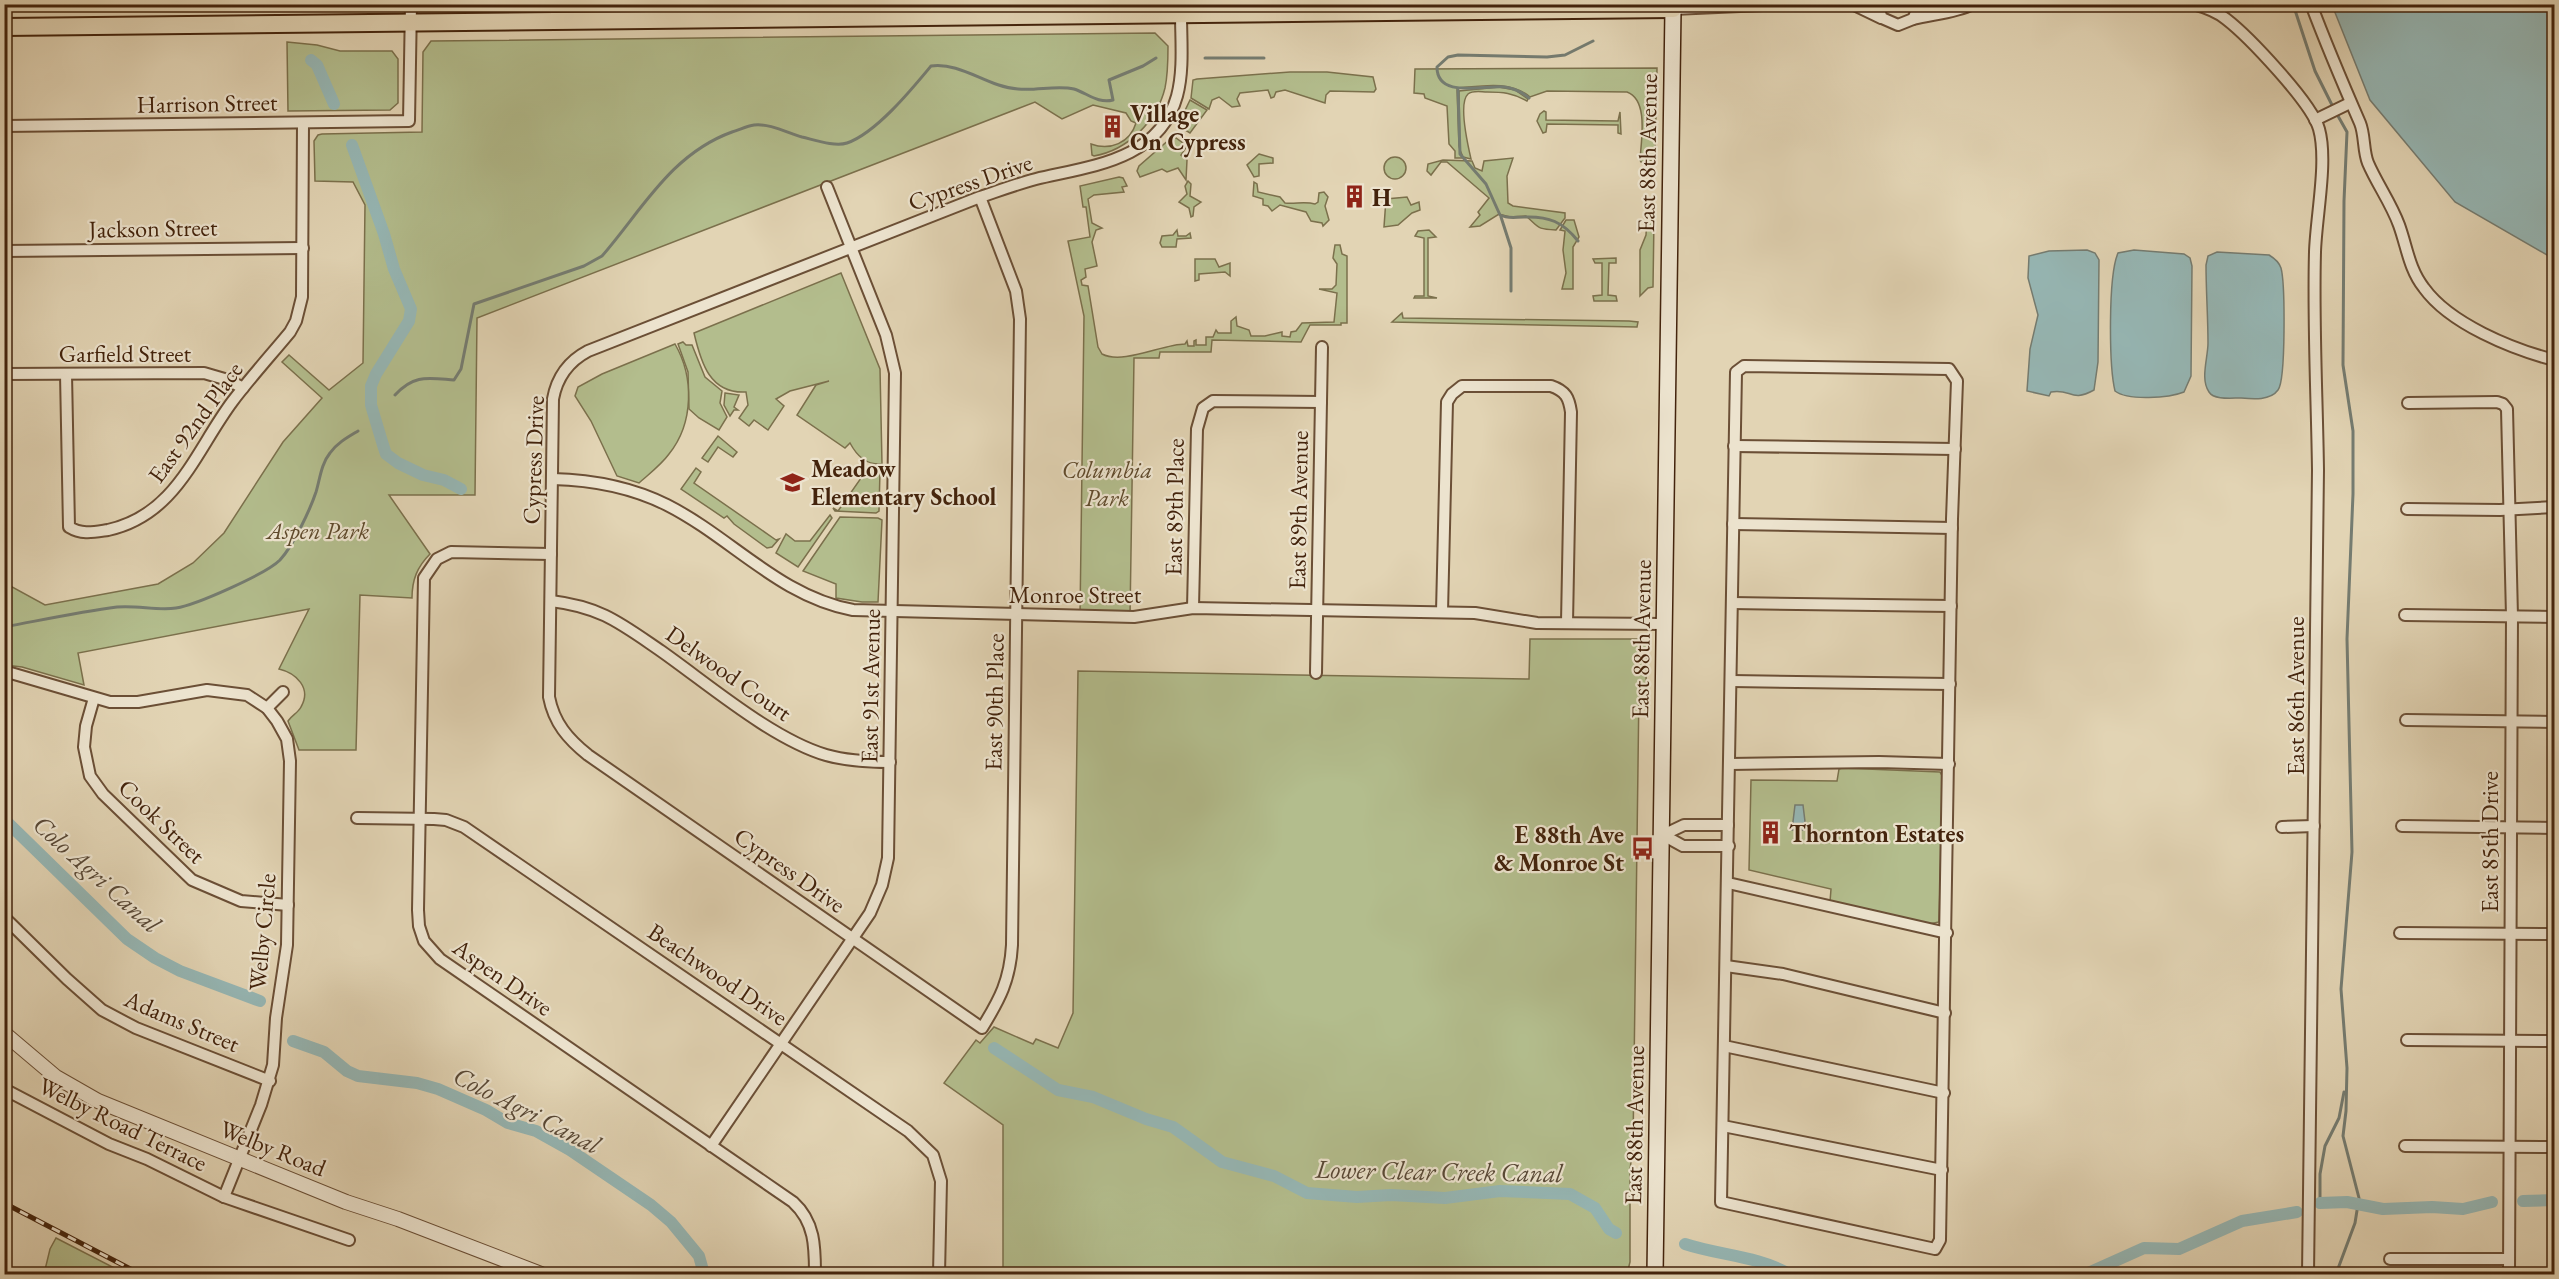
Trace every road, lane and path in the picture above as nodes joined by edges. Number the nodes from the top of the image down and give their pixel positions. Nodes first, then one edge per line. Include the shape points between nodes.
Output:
1 (411, 4) edge
2 (1787, 4) edge
3 (1852, 4) edge
4 (1876, 4) edge
5 (1920, 4) edge
6 (1973, 4) edge
7 (2193, 4) edge
8 (2311, 4) edge
9 (1673, 7) edge
10 (1181, 9) edge
11 (1882, 18) junction
12 (1913, 19) junction
13 (410, 22) junction
14 (4, 27) edge
15 (2345, 105) junction
16 (2319, 118) junction
17 (303, 123) junction
18 (4, 126) edge
19 (827, 187) dead end
20 (980, 197) junction
21 (303, 248) junction
22 (851, 248) junction
23 (4, 250) edge
24 (1322, 347) dead end
25 (2554, 360) edge
26 (4, 374) edge
27 (66, 374) junction
28 (243, 388) junction
29 (1321, 402) junction
30 (2408, 404) dead end
31 (1734, 446) junction
32 (1955, 449) junction
33 (552, 479) junction
34 (2554, 507) edge
35 (2407, 509) dead end
36 (2509, 510) junction
37 (1733, 524) junction
38 (1952, 528) junction
39 (551, 554) junction
40 (550, 601) junction
41 (1732, 603) junction
42 (1951, 606) junction
43 (1193, 608) junction
44 (1317, 611) junction
45 (892, 612) junction
46 (1442, 612) junction
47 (1016, 615) junction
48 (2405, 615) dead end
49 (2512, 616) junction
50 (2554, 617) edge
51 (1567, 623) junction
52 (1665, 624) junction
53 (4, 671) edge
54 (1316, 674) dead end
55 (1732, 681) junction
56 (1950, 684) junction
57 (283, 692) dead end
58 (94, 698) junction
59 (267, 708) junction
60 (2406, 720) dead end
61 (2511, 721) junction
62 (2554, 722) edge
63 (890, 762) junction
64 (1731, 764) junction
65 (1949, 764) junction
66 (357, 818) dead end
67 (419, 819) junction
68 (1728, 825) junction
69 (2314, 826) junction
70 (2402, 826) dead end
71 (2282, 827) dead end
72 (2511, 827) junction
73 (2554, 828) edge
74 (1663, 835) junction
75 (1729, 846) junction
76 (1728, 883) junction
77 (288, 905) junction
78 (4, 917) edge
79 (1947, 933) junction
80 (2400, 933) dead end
81 (2510, 934) junction
82 (2554, 934) edge
83 (853, 939) junction
84 (1726, 966) junction
85 (1946, 1013) junction
86 (982, 1028) joint
87 (4, 1033) edge
88 (2407, 1040) dead end
89 (2554, 1041) edge
90 (780, 1042) junction
91 (2510, 1042) junction
92 (1725, 1046) junction
93 (270, 1081) junction
94 (4, 1089) edge
95 (1944, 1093) junction
96 (1723, 1126) junction
97 (2511, 1145) junction
98 (711, 1146) junction
99 (2405, 1146) dead end
100 (2554, 1147) edge
101 (239, 1158) junction
102 (1942, 1170) junction
103 (224, 1197) junction
104 (349, 1240) dead end
105 (2390, 1258) dead end
106 (2509, 1259) junction
107 (541, 1275) edge
108 (815, 1275) edge
109 (939, 1275) edge
110 (1656, 1275) edge
111 (2308, 1275) edge
112 (2509, 1275) edge

1 - 13 street
2 - 9 street
3 - 11 street
4 - 11 street
5 - 12 street
6 - 12 street via 1962,10
7 - 16 street via 2224,17 2243,33
8 - 15 street
9 - 10 main road
9 - 52 main road, East 88th Avenue
10 - 13 main road
10 - 20 street, Cypress Drive via 1177,97 1153,135 1110,162
11 - 12 street via 1898,25
13 - 14 main road
13 - 17 street, Harrison Street via 409,122
15 - 16 street
15 - 25 street via 2361,125 2367,162 2400,226 2408,260 2424,289 2462,321 2500,341
16 - 69 street, East 86th Avenue via 2321,169 2314,316 2318,470
17 - 18 street, Harrison Street
17 - 21 street, East 92nd Place
19 - 22 street, East 91st Avenue
20 - 22 street, Cypress Drive
20 - 47 street, East 90th Place via 1016,291 1020,319
21 - 23 street, Jackson Street
21 - 28 street, East 92nd Place via 302,297 296,321
22 - 33 street, Cypress Drive via 588,351 574,360 562,374 553,399
22 - 45 street, East 91st Avenue via 886,335 895,374
24 - 29 street, East 89th Avenue
26 - 27 street, Garfield Street
27 - 28 street, Garfield Street via 204,373
27 - 28 street, East 92nd Place via 67,518 69,527 84,532 134,522 163,502
29 - 43 street, East 89th Place via 1213,401 1203,408 1197,429
29 - 44 street, East 89th Avenue
30 - 36 street, East 85th Drive via 2503,404 2507,409
31 - 32 street
31 - 32 street via 1736,372 1744,366 1948,369 1958,381
31 - 37 street
32 - 38 street
33 - 39 street, Cypress Drive
33 - 45 street, Monroe Street via 593,481 641,494 680,512 804,595 838,608
34 - 36 street
35 - 36 street
36 - 49 street, East 85th Drive
37 - 38 street
37 - 41 street
38 - 42 street
39 - 40 street, Cypress Drive
39 - 67 street, Aspen Drive via 451,552 437,559 424,578
40 - 63 street, Delwood Court via 572,603 608,615 804,747 847,760
40 - 83 street, Cypress Drive via 549,697 568,738 588,756
41 - 42 street
41 - 55 street
42 - 56 street
43 - 44 street, Monroe Street
43 - 47 street, Monroe Street via 1134,617
44 - 46 street, Monroe Street
44 - 54 street, East 89th Avenue
45 - 47 street, Monroe Street
45 - 63 street, East 91st Avenue
46 - 51 street, Monroe Street
46 - 51 street via 1447,402 1462,386 1551,386 1567,396 1571,412
47 - 86 street, East 90th Place via 1010,967 999,999
48 - 49 street
49 - 50 street
49 - 61 street, East 85th Drive
51 - 52 street, Monroe Street
52 - 74 main road, East 88th Avenue
53 - 58 street, Welby Circle
55 - 56 street
55 - 64 street
56 - 65 street
57 - 59 street
58 - 59 street, Welby Circle via 122,703 215,689 247,695
58 - 77 street, Cook Street via 84,747 90,776 103,794 192,880 241,901
59 - 77 street, Welby Circle via 282,729 289,748
60 - 61 street
61 - 62 street
61 - 72 street, East 85th Drive
63 - 83 street, East 91st Avenue via 886,872 877,898
64 - 65 street
64 - 68 street
65 - 79 street
66 - 67 street, Beachwood Drive
67 - 90 street, Beachwood Drive via 446,820 464,827
67 - 98 street, Aspen Drive via 419,926 433,954
68 - 74 street via 1684,825
68 - 75 street
69 - 71 street
69 - 111 street, East 86th Avenue
70 - 72 street
72 - 73 street
72 - 81 street, East 85th Drive
74 - 75 street via 1683,846
74 - 110 main road, East 88th Avenue
75 - 76 street
76 - 79 street
76 - 84 street
77 - 93 street, Welby Circle
78 - 93 street, Adams Street via 102,1010 136,1028
79 - 85 street
80 - 81 street
81 - 82 street
81 - 91 street, East 85th Drive
83 - 86 street, Cypress Drive
83 - 90 street, East 91st Avenue
84 - 85 street via 1783,974
84 - 92 street
85 - 95 street
87 - 101 street, Welby Road via 56,1077 98,1101
88 - 91 street
89 - 91 street
90 - 98 street, East 91st Avenue
90 - 109 street, Beachwood Drive via 908,1131 933,1155 941,1181
91 - 97 street, East 85th Drive
92 - 95 street
92 - 96 street
93 - 101 street, Welby Circle
94 - 103 street, Welby Road Terrace via 109,1144
95 - 102 street
96 - 102 street
96 - 102 street via 1721,1202 1935,1249 1940,1240
97 - 99 street
97 - 100 street
97 - 106 street, East 85th Drive
98 - 108 street, Aspen Drive via 798,1207 814,1237
101 - 103 street, Welby Road Terrace
101 - 107 street, Welby Road
103 - 104 street, Welby Road Terrace
105 - 106 street
106 - 112 street, East 85th Drive

